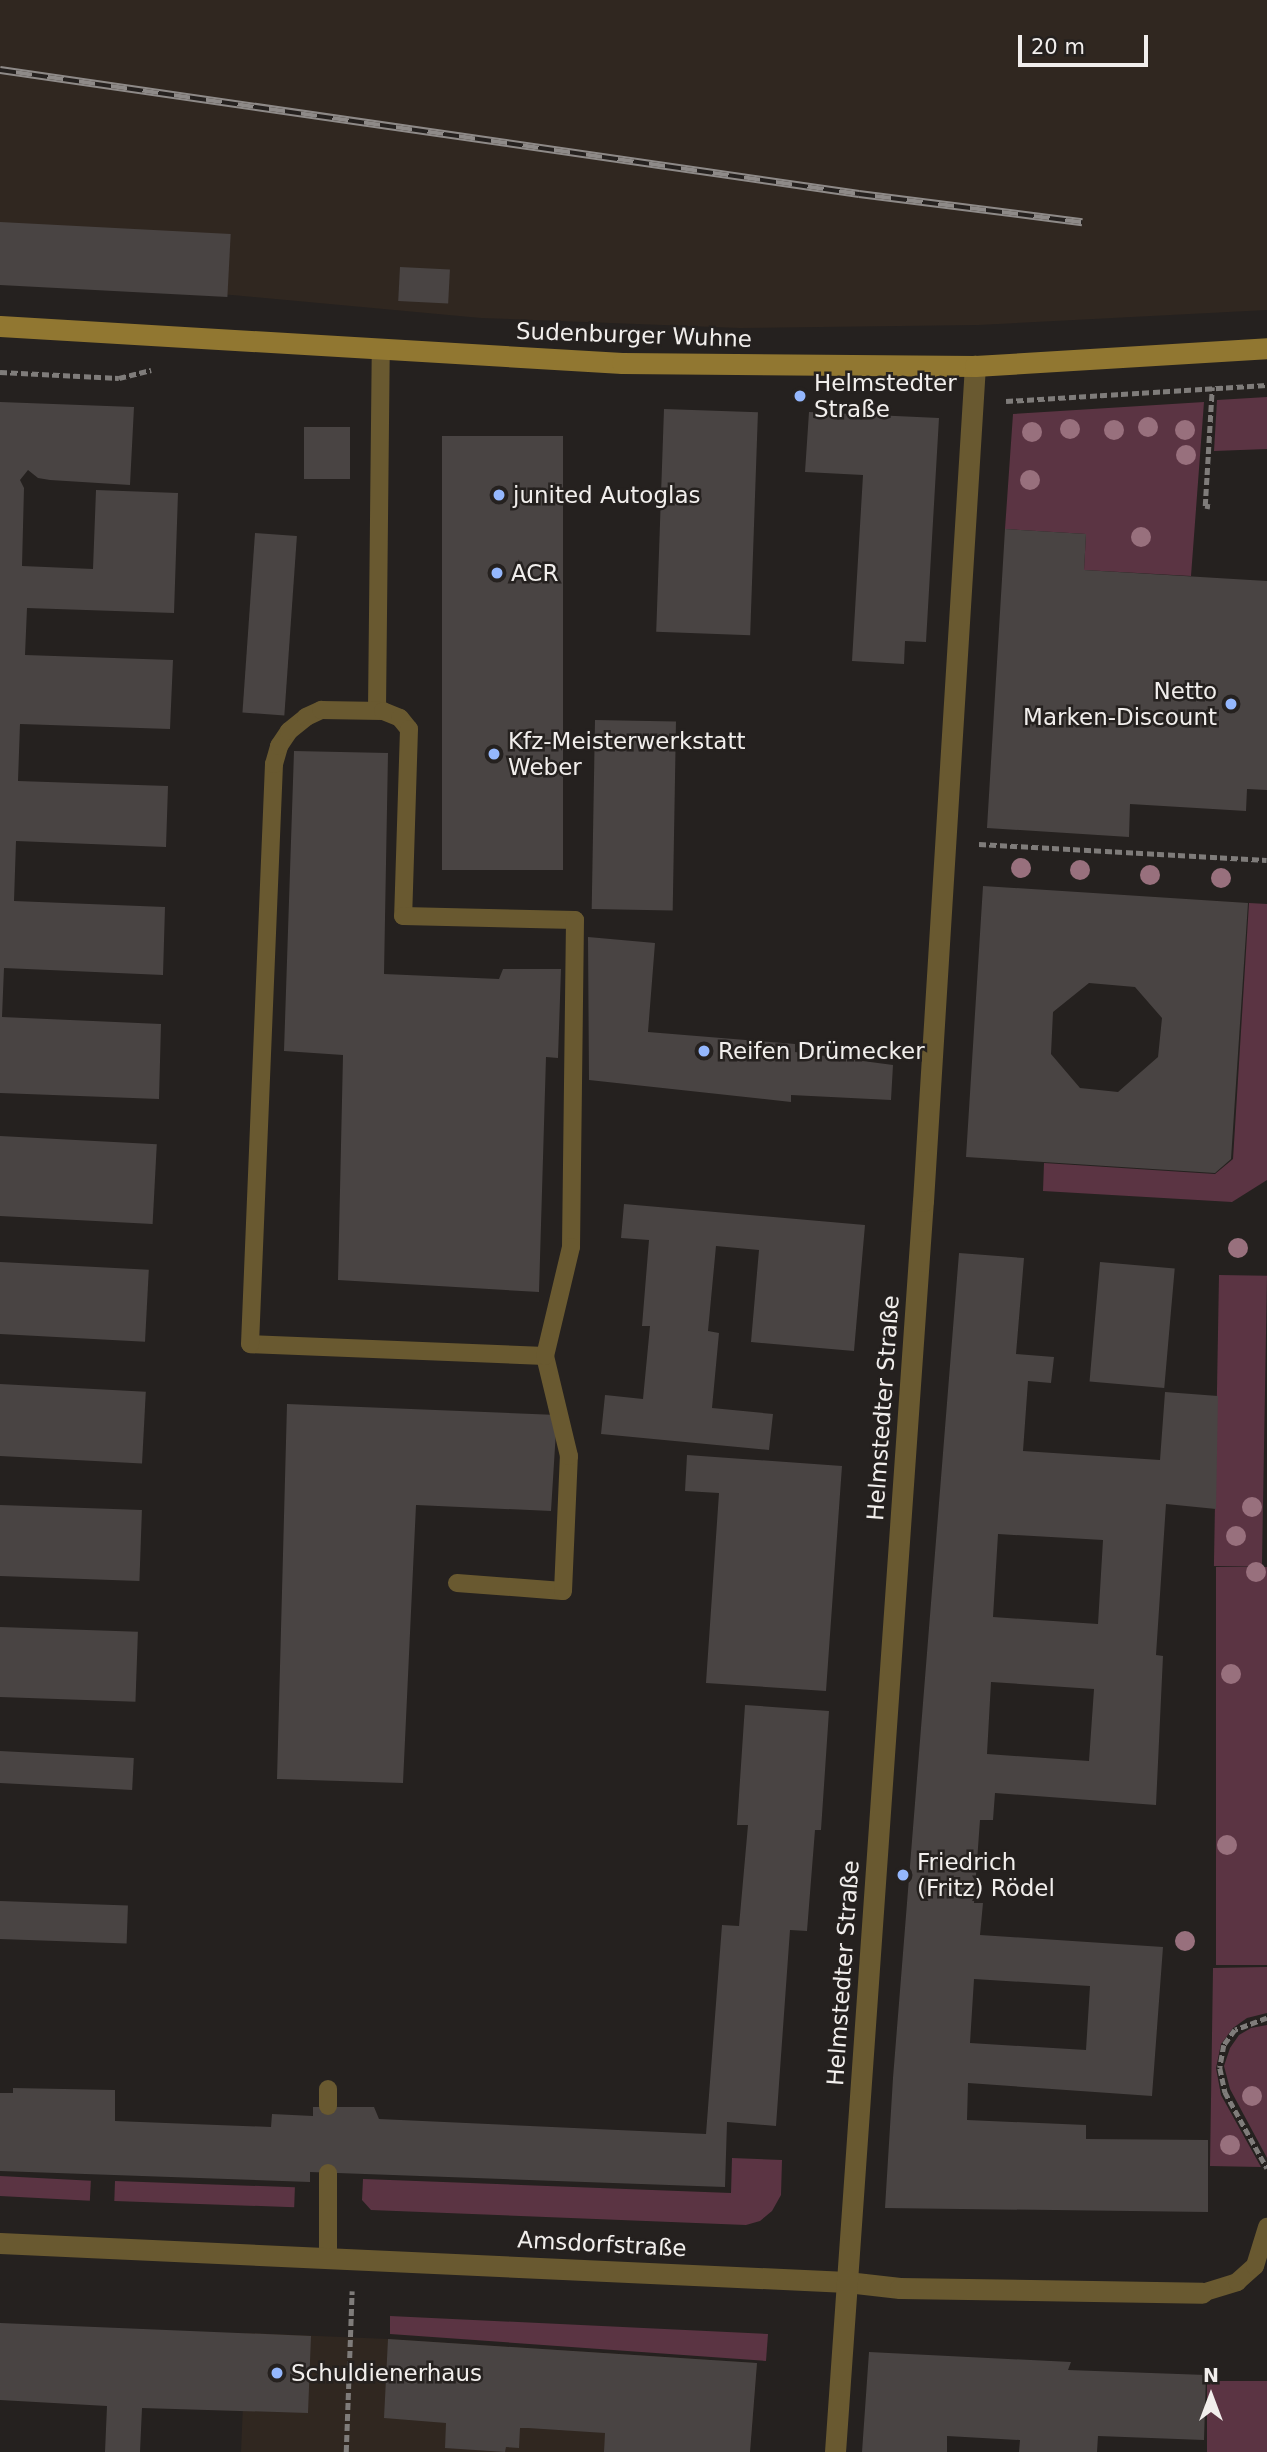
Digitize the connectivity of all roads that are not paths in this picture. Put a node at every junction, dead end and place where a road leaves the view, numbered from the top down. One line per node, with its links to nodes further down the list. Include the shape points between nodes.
1 (0, 326): 3 (main road, Sudenburger Wuhne)
2 (1267, 348): 4 (main road, Sudenburger Wuhne)
3 (380, 351): 4 (main road, Sudenburger Wuhne, via 622,363); 5 (lane)
4 (975, 366): 12 (street, Helmstedter Straße)
5 (377, 710): 6 (lane, via 400,718 410,734 403,916 575,920 571,1247); 6 (lane, via 313,713 289,731 275,755 250,1343)
6 (545, 1356): 7 (lane, via 569,1456 563,1591)
7 (457, 1583)
8 (328, 2173): 11 (lane)
9 (1267, 2227): 13 (lane, via 1255,2266 1237,2282)
10 (0, 2243): 11 (street, Amsdorfstraße)
11 (328, 2258): 12 (street, Amsdorfstraße)
12 (848, 2282): 13 (street, Amsdorfstraße, via 900,2288); 14 (street, Helmstedter Straße)
13 (1202, 2293)
14 (835, 2452)

